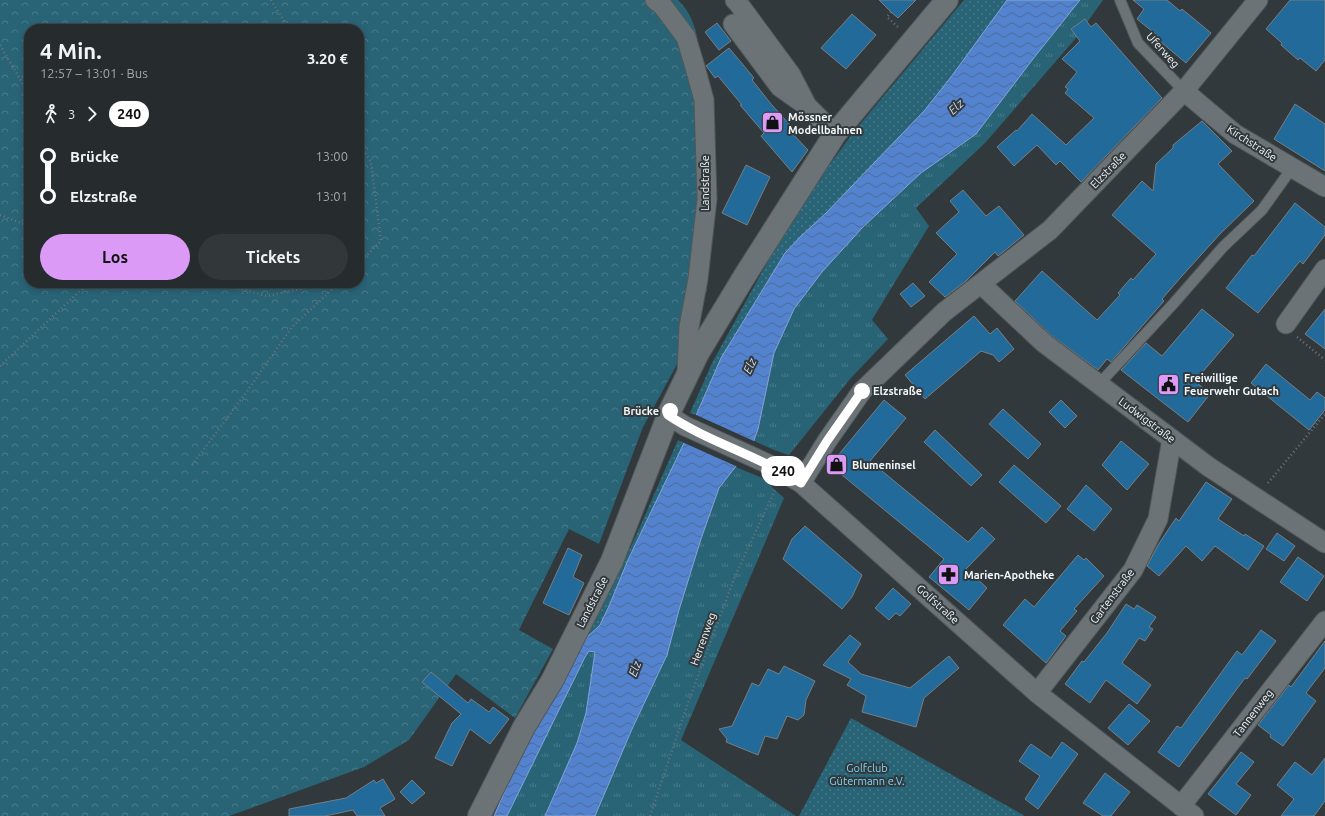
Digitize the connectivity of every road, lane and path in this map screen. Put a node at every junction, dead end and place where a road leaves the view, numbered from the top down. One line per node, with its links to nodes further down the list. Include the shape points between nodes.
1 (271, 0): 8 (path)
2 (655, 0): 31 (street, Landstraße, via 662,5 686,37 704,100 707,199 698,279 689,327)
3 (735, 0): 14 (street, via 791,75)
4 (947, 0): 15 (street, Landstraße)
5 (1120, 0): 13 (lane, Uferweg, via 1138,43)
6 (1258, 0): 13 (street, Elzstraße)
7 (891, 12): 10 (path, via 887,17)
8 (286, 24)
9 (733, 24): 14 (street, via 780,87)
10 (899, 27)
11 (0, 45): 12 (path)
12 (24, 86)
13 (1184, 91): 17 (street, Kirchstraße, via 1235,134); 23 (street, Elzstraße, via 1050,230)
14 (807, 106): 15 (street)
15 (835, 134): 31 (street, Landstraße, via 698,353)
16 (364, 150): 21 (path, via 371,162 381,241)
17 (1292, 168): 18 (street, Kirchstraße); 32 (lane, via 1262,210 1223,247)
18 (1325, 187)
19 (0, 215): 20 (path)
20 (24, 224)
21 (364, 258)
22 (1325, 269): 28 (street)
23 (981, 284): 32 (street, Ludwigstraße, via 1044,344); 38 (street, Elzstraße, via 944,312 862,391)
24 (83, 288): 30 (path)
25 (237, 288): 26 (path, via 267,296)
26 (305, 288)
27 (334, 288): 36 (path, via 292,327)
28 (1286, 324): 29 (path, via 1296,336)
29 (1325, 360)
30 (0, 366)
31 (686, 379): 34 (street, Landstraße)
32 (1099, 384): 35 (street, Ludwigstraße)
33 (1325, 414): 39 (path)
34 (676, 421): 37 (street, Golfstraße); 44 (street, Landstraße, via 612,561 552,681 524,727)
35 (1172, 439): 39 (street, Ludwigstraße); 42 (street, Gartenstraße, via 1158,519 1133,570)
36 (192, 465)
37 (776, 468): 38 (street, Golfstraße); 45 (path, Herrenweg, via 688,703)
38 (801, 483): 42 (street, Golfstraße)
39 (1256, 498): 40 (street, Ludwigstraße)
40 (1325, 543)
41 (1325, 621): 43 (street, Tannenweg)
42 (1037, 693): 43 (street, Golfstraße)
43 (1187, 811)
44 (479, 816)
45 (650, 816)

